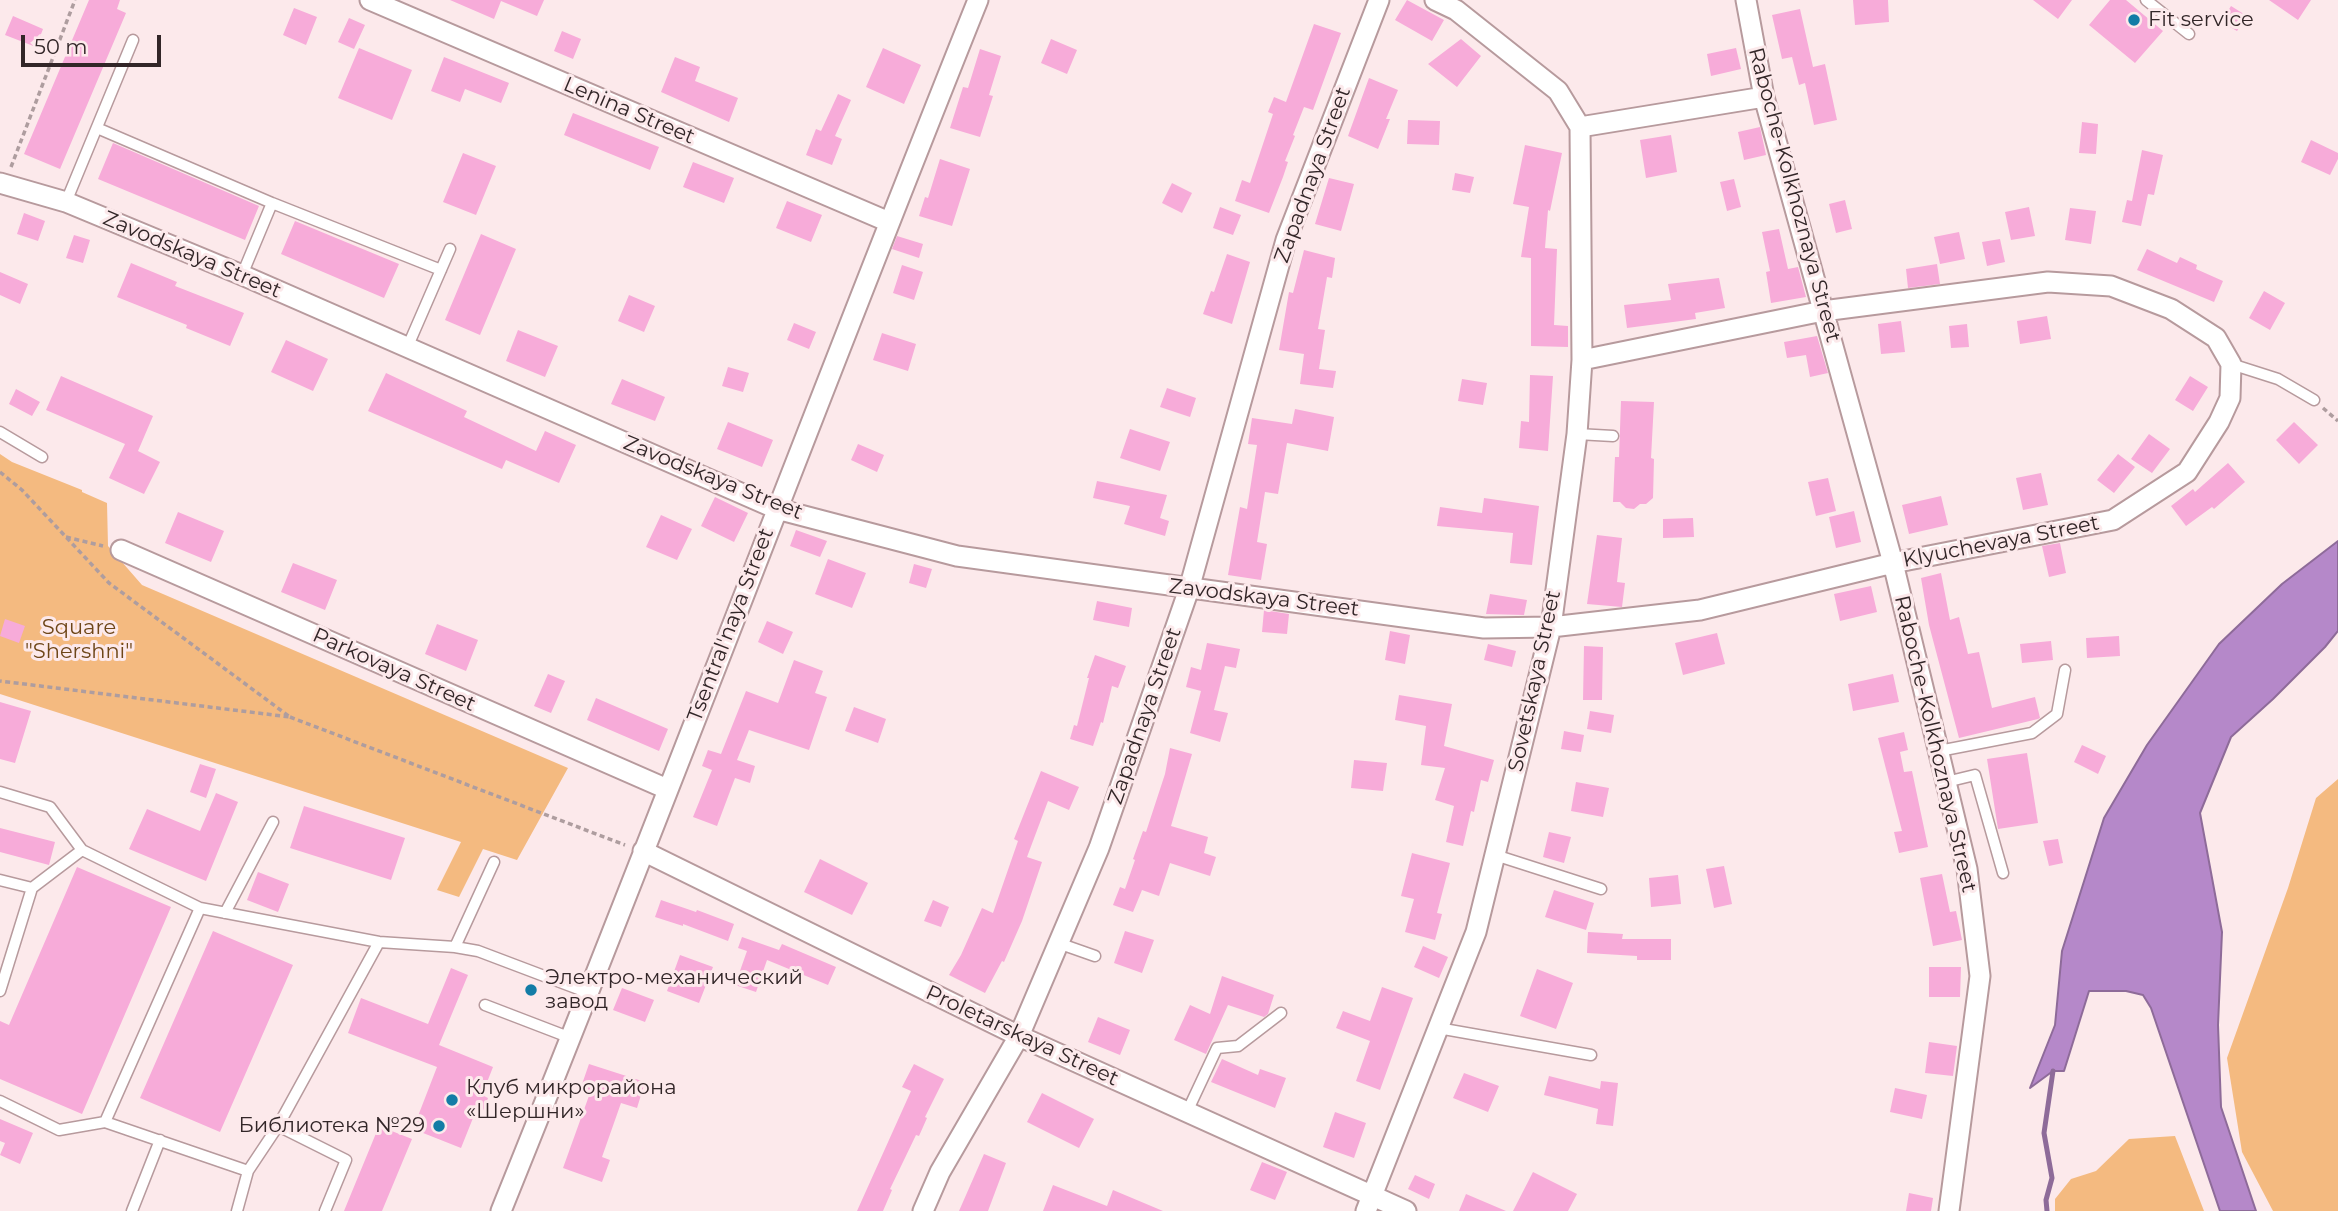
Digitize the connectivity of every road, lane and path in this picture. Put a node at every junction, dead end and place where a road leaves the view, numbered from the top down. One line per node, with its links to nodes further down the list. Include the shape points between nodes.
1 (75, 0): 13 (path)
2 (370, 0): 16 (street, Lenina Street)
3 (978, 0): 16 (street, Tsentral'naya Street)
4 (1379, 0): 34 (street, Zapadnaya Street, via 1286,240)
5 (1435, 0): 11 (street, via 1456,10 1558,91)
6 (1746, 0): 10 (street, Raboche-Kolkhoznaya Street)
7 (2146, 0): 8 (lane)
8 (2189, 34)
9 (133, 40): 12 (lane)
10 (1764, 97): 11 (street); 20 (street, Raboche-Kolkhoznaya Street)
11 (1580, 127): 22 (street, Sovetskaya Street)
12 (97, 128): 14 (lane); 15 (lane)
13 (1, 188): 14 (street, Zavodskaya Street)
14 (66, 202): 19 (street, Zavodskaya Street)
15 (272, 203): 18 (lane); 19 (lane)
16 (889, 222): 30 (street, Tsentral'naya Street)
17 (450, 249): 18 (lane)
18 (441, 270): 21 (lane)
19 (242, 275): 21 (street, Zavodskaya Street)
20 (1824, 312): 22 (street); 23 (street, via 2048,282 2111,286 2171,309 2216,338); 33 (street, Raboche-Kolkhoznaya Street)
21 (407, 348): 30 (street, Zavodskaya Street)
22 (1582, 360): 26 (street, Sovetskaya Street)
23 (2231, 364): 24 (lane, via 2278,379); 33 (street, Klyuchevaya Street, via 2230,398 2186,472 2113,520)
24 (2314, 400)
25 (0, 432): 28 (lane)
26 (1577, 434): 27 (lane); 35 (street, Sovetskaya Street)
27 (1613, 436)
28 (42, 457)
29 (0, 472): 31 (path)
30 (777, 509): 34 (street, Zavodskaya Street, via 957,556); 41 (street, Tsentral'naya Street)
31 (64, 536): 32 (path); 38 (path, via 109,583)
32 (121, 550): 41 (street, Parkovaya Street)
33 (1893, 563): 35 (street, Klyuchevaya Street, via 1700,610); 39 (street, Raboche-Kolkhoznaya Street)
34 (1189, 589): 35 (street, Zavodskaya Street, via 1484,628); 55 (street, Zapadnaya Street, via 1099,848)
35 (1551, 627): 46 (street, Sovetskaya Street)
36 (2065, 670): 39 (lane, via 2057,714 2032,733)
37 (0, 681): 38 (path)
38 (290, 717): 45 (path)
39 (1938, 751): 40 (street, Raboche-Kolkhoznaya Street)
40 (1946, 782): 48 (lane, via 1975,775); 79 (street, Raboche-Kolkhoznaya Street, via 1967,869 1980,976)
41 (667, 789): 45 (street, Tsentral'naya Street)
42 (0, 792): 44 (lane, via 50,807)
43 (273, 822): 53 (lane)
44 (82, 849): 50 (lane); 52 (lane)
45 (643, 851): 59 (street, Tsentral'naya Street); 63 (street, Proletarskaya Street)
46 (1495, 855): 51 (lane); 62 (street, Sovetskaya Street, via 1476,932)
47 (494, 862): 56 (lane)
48 (2003, 873)
49 (0, 880): 50 (lane)
50 (32, 888): 58 (lane)
51 (1601, 889)
52 (200, 908): 53 (lane); 68 (lane)
53 (225, 913): 54 (lane)
54 (379, 942): 56 (lane); 69 (lane)
55 (1058, 943): 57 (lane); 63 (street, Zapadnaya Street)
56 (455, 947): 59 (lane, via 478,951)
57 (1095, 956)
58 (0, 992)
59 (589, 992): 64 (street, Tsentral'naya Street)
60 (485, 1005): 64 (lane)
61 (1281, 1013): 67 (lane, via 1238,1046 1217,1048)
62 (1438, 1028): 65 (lane); 72 (street, Sovetskaya Street)
63 (1019, 1036): 67 (street, Proletarskaya Street); 77 (street, Zapadnaya Street, via 940,1172)
64 (571, 1038): 76 (street, Tsentral'naya Street)
65 (1591, 1055)
66 (0, 1101): 68 (lane, via 59,1130)
67 (1187, 1112): 72 (street, Proletarskaya Street)
68 (105, 1122): 70 (lane)
69 (278, 1126): 71 (lane); 75 (lane, via 346,1160)
70 (160, 1140): 71 (lane); 73 (lane)
71 (248, 1171): 74 (lane)
72 (1369, 1203): 78 (street, Proletarskaya Street)
73 (132, 1211)
74 (237, 1211)
75 (326, 1211)
76 (500, 1211)
77 (923, 1211)
78 (1406, 1211)
79 (1949, 1211)

